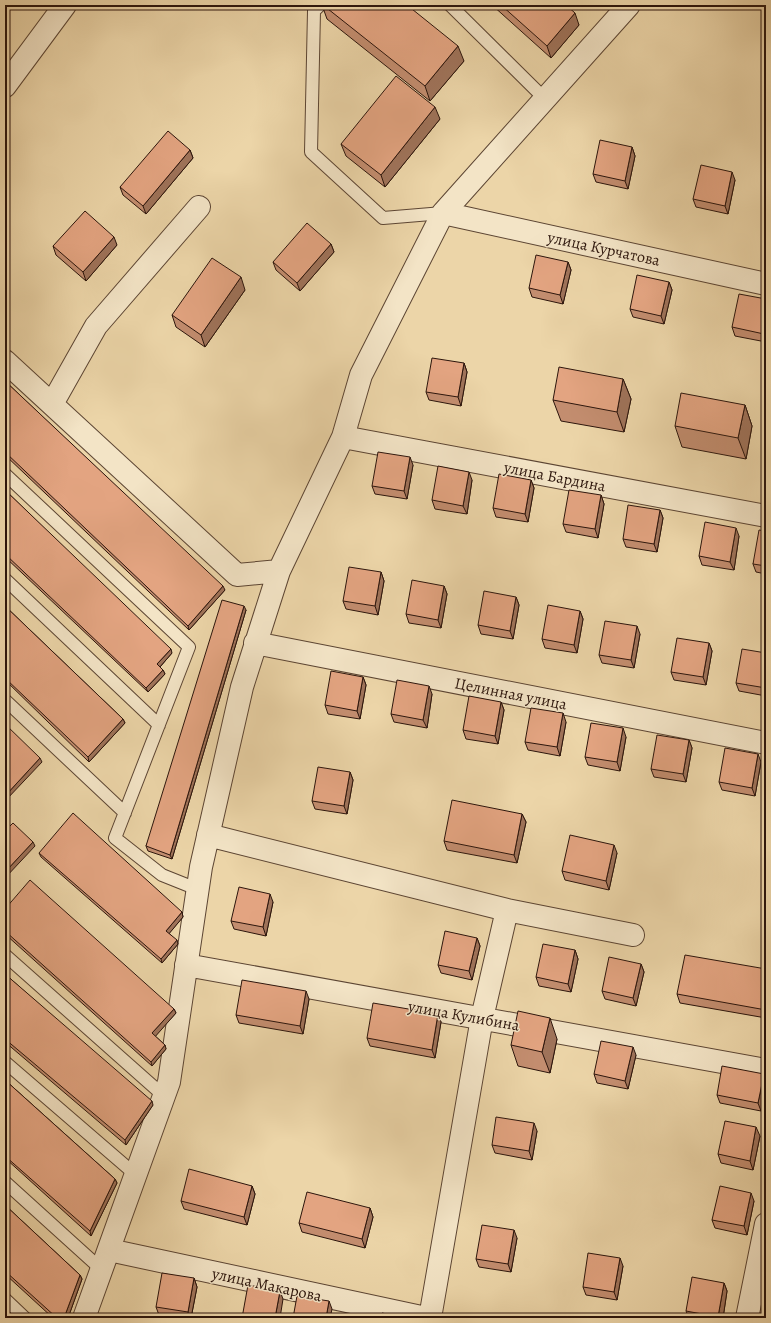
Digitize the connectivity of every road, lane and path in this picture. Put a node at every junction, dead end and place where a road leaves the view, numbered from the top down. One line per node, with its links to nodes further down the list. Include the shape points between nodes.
1 (65, 5): 5 (street)
2 (320, 5): 8 (lane, via 314,11 311,152 383,218)
3 (450, 5): 6 (lane)
4 (629, 5): 6 (street)
5 (5, 86)
6 (544, 99): 8 (street)
7 (199, 207): 11 (street, via 96,326)
8 (443, 213): 9 (street, улица Курчатова); 12 (street, via 361,375)
9 (766, 284)
10 (5, 361): 11 (street)
11 (52, 404): 15 (street, via 237,575)
12 (343, 437): 14 (street, улица Бардина); 15 (street)
13 (5, 474): 19 (lane, via 189,647)
14 (766, 516)
15 (279, 571): 17 (street)
16 (5, 579): 19 (lane)
17 (255, 643): 20 (street, Целинная улица); 22 (street, via 242,687)
18 (5, 700): 21 (lane)
19 (159, 725): 21 (lane)
20 (766, 743)
21 (125, 813): 23 (lane, via 115,838 162,875)
22 (208, 835): 23 (street); 24 (street)
23 (197, 889): 27 (street)
24 (507, 910): 25 (street); 28 (street)
25 (633, 935)
26 (5, 954): 31 (lane)
27 (186, 964): 28 (street, улица Кулибина); 31 (street, via 169,1082)
28 (482, 1018): 30 (street, улица Кулибина); 40 (street)
29 (5, 1062): 32 (lane)
30 (766, 1070)
31 (164, 1096): 32 (street)
32 (136, 1175): 35 (street)
33 (5, 1182): 35 (lane)
34 (766, 1224): 41 (street)
35 (105, 1259): 38 (street); 39 (street, улица Макарова)
36 (5, 1299): 37 (lane)
37 (25, 1318)
38 (84, 1318)
39 (426, 1318)
40 (430, 1318)
41 (747, 1318)

